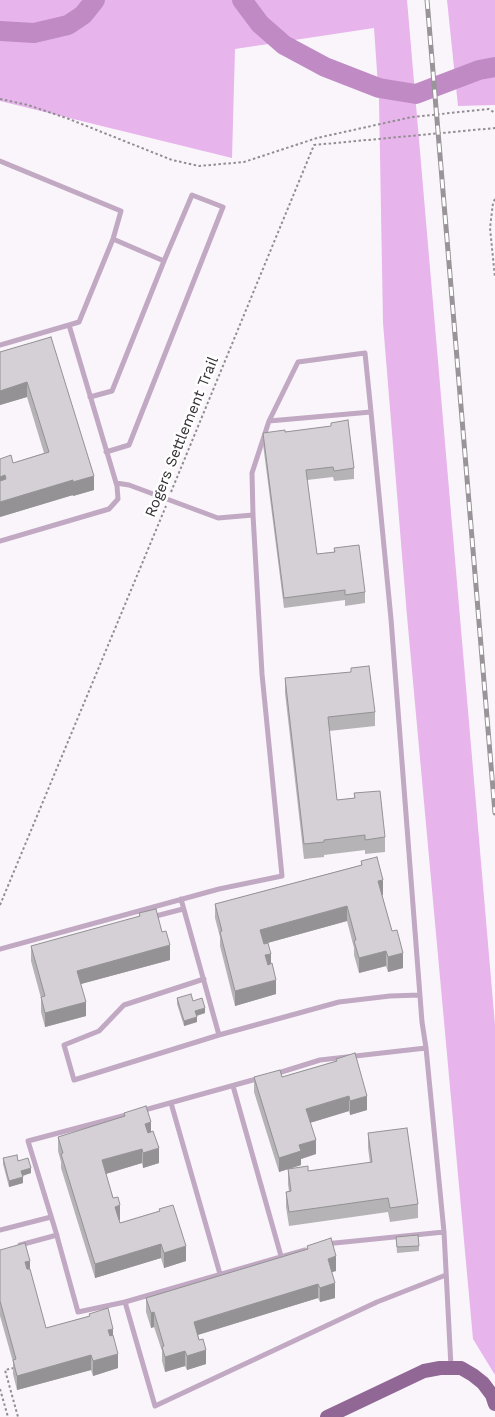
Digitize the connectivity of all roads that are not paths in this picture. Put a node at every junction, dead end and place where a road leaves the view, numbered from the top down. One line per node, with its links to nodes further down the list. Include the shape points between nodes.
1 (0, 161): 2 (lane, via 121,211)
2 (113, 240): 3 (lane); 4 (lane, via 79,322)
3 (164, 261): 6 (lane, via 112,390); 9 (lane, via 192,195 223,207 129,445)
4 (69, 325): 5 (lane); 6 (lane)
5 (0, 344)
6 (90, 397): 9 (lane)
7 (371, 412): 8 (lane); 8 (lane, via 364,353 298,362); 20 (lane, via 391,619)
8 (268, 421): 11 (lane, via 252,473)
9 (106, 452): 10 (lane)
10 (116, 483): 11 (lane, via 218,518); 12 (lane, via 118,499 109,509)
11 (253, 515): 13 (lane, via 262,674 282,876)
12 (0, 541)
13 (180, 899): 14 (lane); 15 (lane)
14 (183, 909): 17 (lane); 19 (lane)
15 (132, 913): 16 (lane); 18 (lane)
16 (141, 915)
17 (150, 917)
18 (0, 949)
19 (204, 979): 21 (lane); 21 (lane, via 124,1005 99,1032 64,1045 74,1080)
20 (420, 995): 21 (lane, via 339,1002); 22 (lane)
21 (219, 1035)
22 (426, 1048): 23 (lane, via 320,1060); 27 (lane)
23 (233, 1086): 24 (lane); 30 (lane)
24 (171, 1103): 25 (lane, via 28,1141); 31 (lane)
25 (52, 1217): 26 (lane); 28 (lane)
26 (0, 1230)
27 (444, 1232): 30 (lane, via 333,1242); 32 (lane)
28 (57, 1235): 29 (lane); 33 (lane, via 78,1312)
29 (14, 1247)
30 (281, 1256): 31 (lane)
31 (220, 1274): 33 (lane)
32 (446, 1275): 33 (lane, via 377,1302 156,1406); 34 (lane)
33 (125, 1302)
34 (451, 1367): 35 (main road, via 461,1368 483,1383); 36 (main road, via 424,1371)
35 (495, 1404)
36 (327, 1417)

